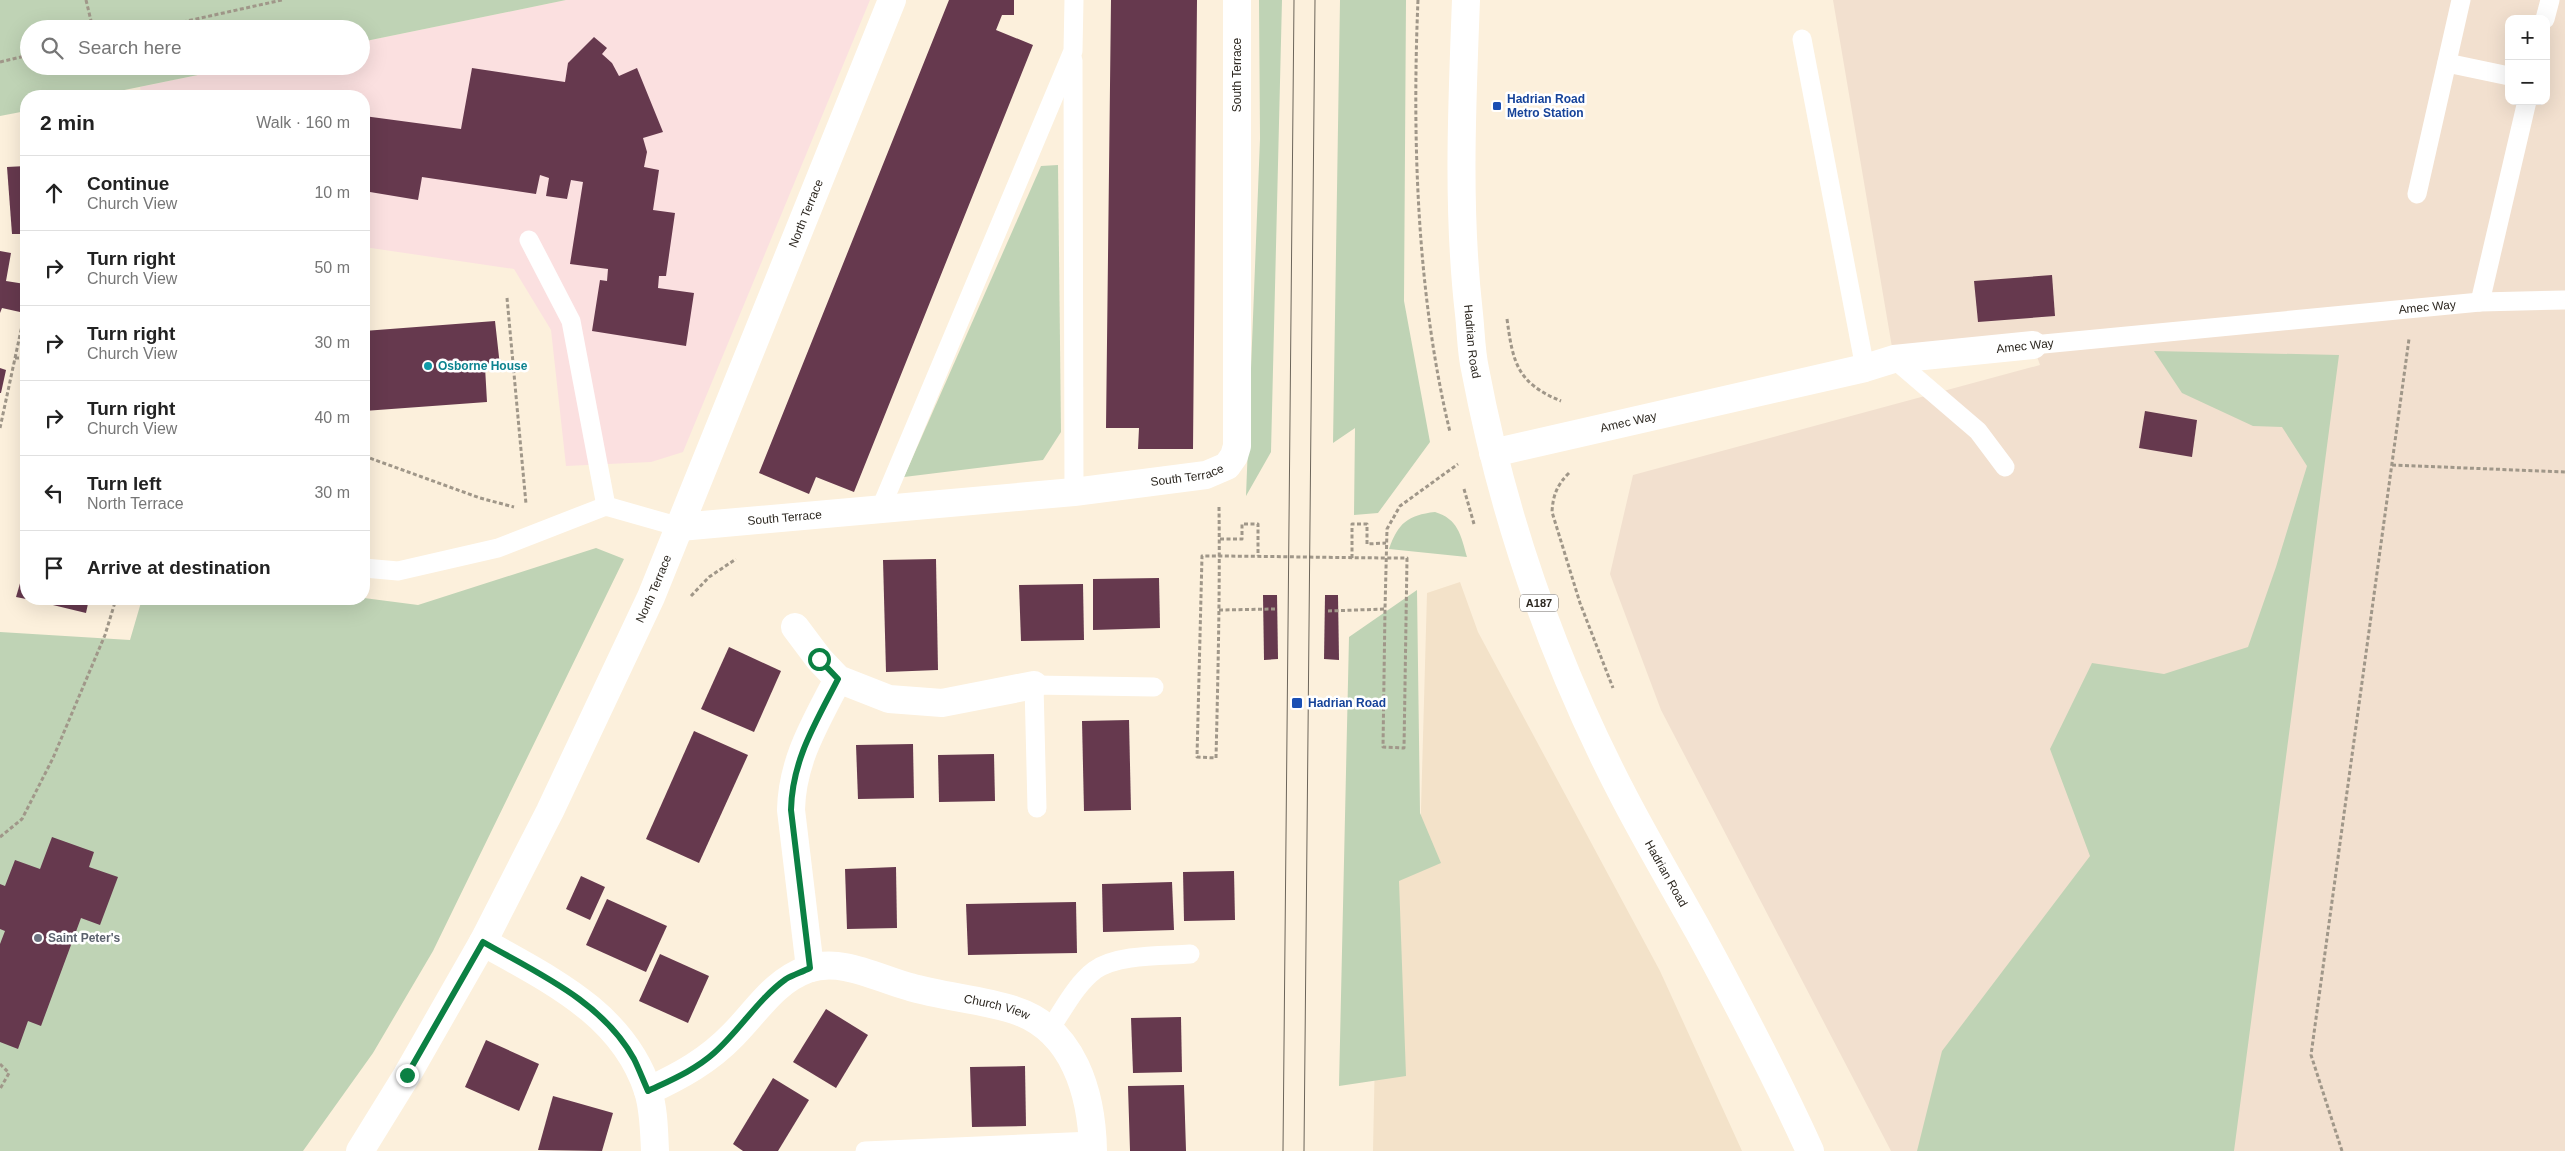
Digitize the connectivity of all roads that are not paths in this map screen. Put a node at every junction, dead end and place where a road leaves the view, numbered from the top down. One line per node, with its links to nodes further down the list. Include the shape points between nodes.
1 (892, 0): 25 (street, North Terrace)
2 (1074, 0): 9 (lane)
3 (1237, 0): 22 (street, South Terrace, via 1237,446 1234,456 1228,466 1206,475)
4 (1466, 0): 20 (street, Hadrian Road / A187, via 1460,163 1465,278 1474,366)
5 (2460, 0): 10 (lane)
6 (2550, 0): 7 (lane)
7 (2546, 15)
8 (1802, 39): 19 (lane)
9 (1073, 51): 22 (lane); 24 (lane)
10 (2447, 63): 11 (lane); 13 (lane)
11 (2505, 75)
12 (2525, 105): 16 (lane)
13 (2417, 194)
14 (529, 240): 23 (lane, via 571,321)
15 (2563, 296): 16 (lane, Amec Way)
16 (2480, 302): 17 (lane, Amec Way)
17 (2033, 345): 18 (street, Amec Way)
18 (1894, 359): 19 (street, Amec Way); 21 (lane, via 1978,431)
19 (1865, 368): 20 (street, Amec Way)
20 (1494, 453): 41 (street, Hadrian Road / A187, via 1544,617 1585,716 1624,797 1757,1040)
21 (2005, 467)
22 (1074, 492): 24 (street, South Terrace)
23 (606, 506): 25 (lane); 26 (lane, via 498,548 398,571)
24 (880, 510): 25 (street, South Terrace)
25 (680, 527): 32 (street, North Terrace, via 651,597 550,811)
26 (370, 569)
27 (794, 627): 28 (street)
28 (838, 679): 29 (street, via 889,699 914,703 942,703); 34 (street, via 802,749 791,788)
29 (1034, 685): 30 (lane); 31 (lane)
30 (1154, 687)
31 (1037, 808)
32 (483, 942): 36 (street, via 569,992 597,1013 618,1035 634,1059); 38 (street, North Terrace)
33 (1190, 954): 35 (lane, via 1115,960 1095,970)
34 (810, 968): 35 (street, Church View, via 830,965 855,969 943,996 1016,1011); 36 (street, Church View, via 787,978 768,994 712,1054 689,1071)
35 (1050, 1029): 37 (street, Church View, via 1072,1058 1082,1078 1090,1108)
36 (648, 1091): 39 (street)
37 (1093, 1146): 40 (lane)
38 (360, 1151)
39 (655, 1151)
40 (864, 1151)
41 (1810, 1151)

